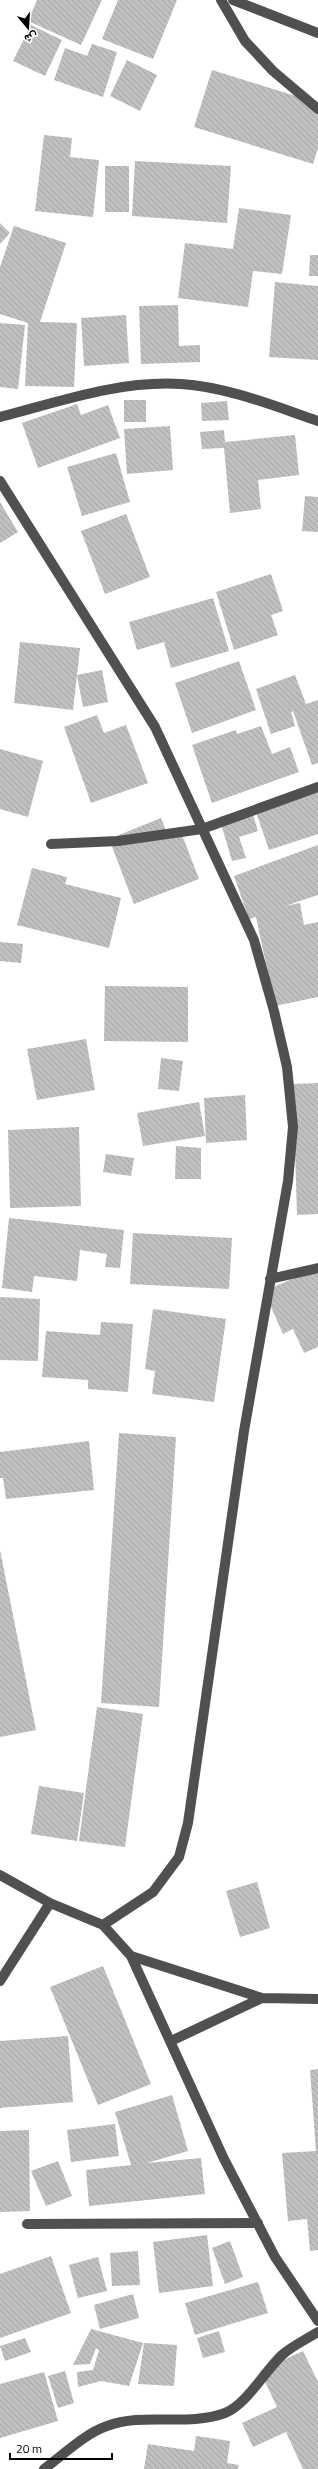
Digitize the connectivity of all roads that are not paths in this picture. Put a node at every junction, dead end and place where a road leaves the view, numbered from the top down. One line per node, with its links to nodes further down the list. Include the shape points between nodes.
1 (221, 0): 4 (street, via 245,42 273,71)
2 (233, 0): 3 (street)
3 (318, 33)
4 (318, 109)
5 (0, 417): 6 (street, via 99,391 181,384 228,391)
6 (318, 421)
7 (1, 484): 9 (street, via 155,727)
8 (318, 787): 9 (street)
9 (202, 829): 10 (street, via 118,841); 12 (street, via 254,940 287,1067 293,1127 288,1181)
10 (51, 844)
11 (318, 1268): 12 (street)
12 (270, 1279): 15 (street, via 244,1431 188,1823 179,1857 153,1892)
13 (0, 1875): 14 (street)
14 (50, 1903): 15 (street); 17 (street)
15 (103, 1925): 16 (street)
16 (132, 1956): 18 (street); 20 (street)
17 (0, 1981)
18 (262, 1998): 19 (street); 20 (street)
19 (318, 1999)
20 (171, 2041): 21 (street, via 224,2158)
21 (258, 2223): 22 (street); 23 (street, via 275,2257)
22 (27, 2224)
23 (318, 2321)
24 (318, 2332): 25 (street, via 283,2355 242,2400 226,2413 202,2418 134,2421 107,2426 85,2438)
25 (44, 2469)

